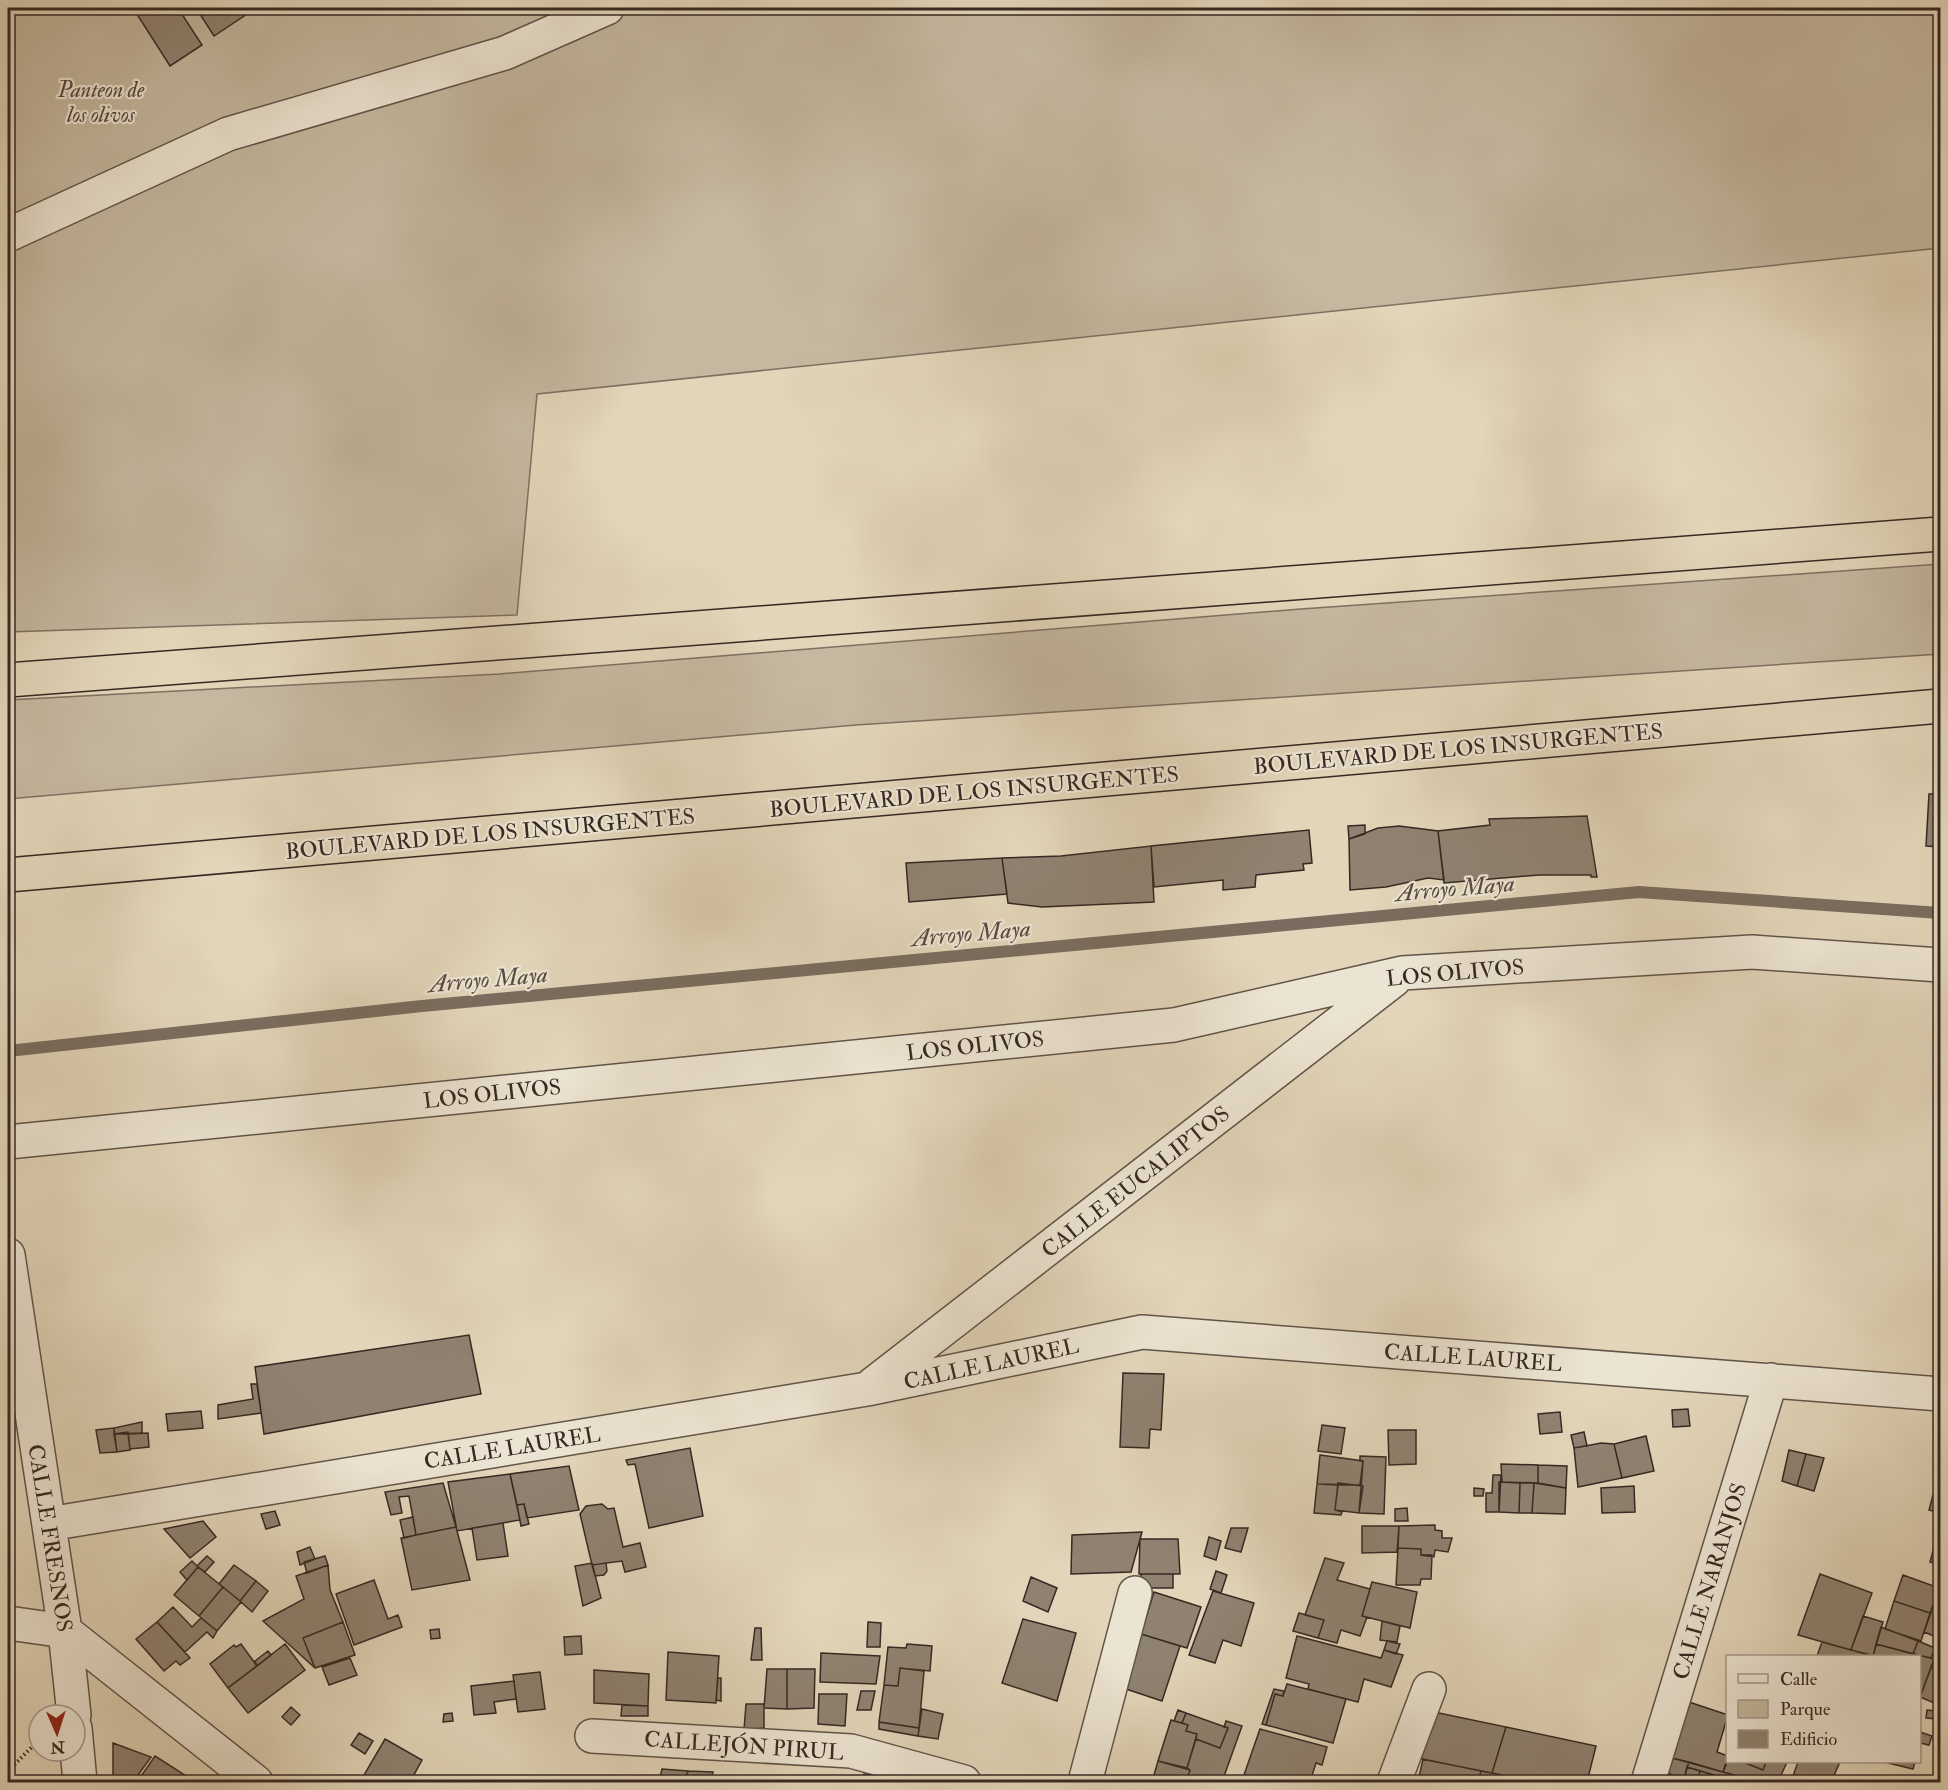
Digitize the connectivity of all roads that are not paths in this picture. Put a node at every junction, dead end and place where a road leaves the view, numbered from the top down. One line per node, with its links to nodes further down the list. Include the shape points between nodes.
1 (607, 8): 2 (street, via 505,53 228,134)
2 (8, 235)
3 (1941, 534): 4 (highway)
4 (8, 680)
5 (1941, 706): 6 (highway, BOULEVARD DE LOS INSURGENTES)
6 (8, 875)
7 (1941, 965): 8 (street, LOS OLIVOS, via 1752,952)
8 (1402, 973): 9 (street, LOS OLIVOS, via 1174,1025); 12 (street, CALLE EUCALIPTOS)
9 (8, 1142)
10 (8, 1255): 14 (street, CALLE FRESNOS)
11 (1771, 1380): 12 (street, CALLE LAUREL, via 1142,1332); 13 (street, CALLE LAUREL); 27 (street, CALLE NARANJOS)
12 (867, 1389): 14 (street, CALLE LAUREL)
13 (1941, 1394)
14 (49, 1524): 17 (street, CALLE FRESNOS)
15 (1136, 1593): 25 (street)
16 (8, 1623): 17 (street)
17 (65, 1631): 19 (street, CALLE FRESNOS); 23 (street)
18 (1429, 1689): 26 (street)
19 (73, 1703)
20 (592, 1736): 24 (street, CALLEJÓN PIRUL, via 851,1751)
21 (79, 1763): 22 (street)
22 (81, 1782)
23 (256, 1782)
24 (964, 1782)
25 (1085, 1782)
26 (1395, 1782)
27 (1648, 1782)

